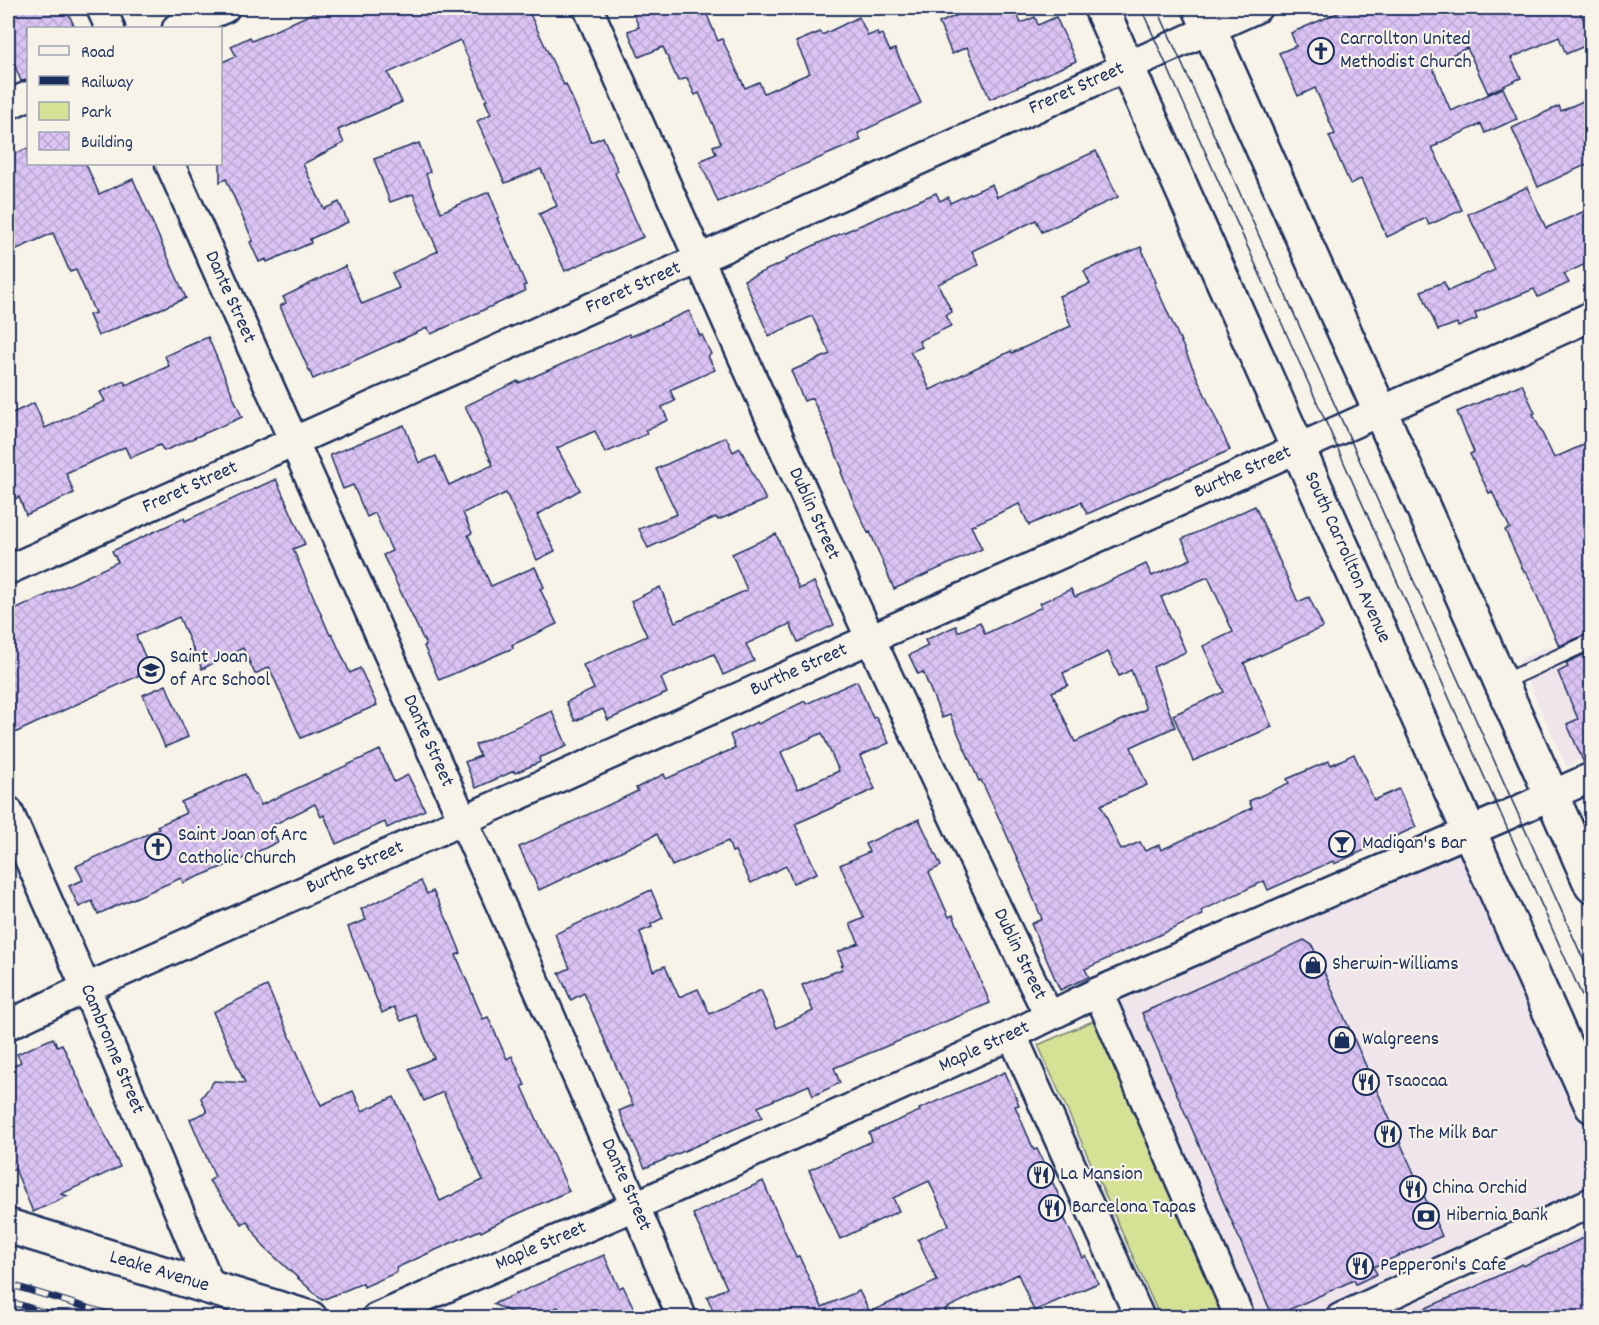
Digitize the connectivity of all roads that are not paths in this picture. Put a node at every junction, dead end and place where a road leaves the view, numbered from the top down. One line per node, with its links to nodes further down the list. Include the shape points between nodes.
1 (100, 8): 7 (street)
2 (225, 8): 8 (street)
3 (588, 8): 13 (street, Dublin Street)
4 (1101, 8): 9 (main road, South Carrollton Avenue)
5 (1257, 8): 6 (street, Freret Street)
6 (1205, 18): 9 (street, Freret Street); 15 (main road)
7 (110, 27)
8 (179, 27)
9 (1127, 66): 13 (street, Freret Street); 17 (main road, South Carrollton Avenue)
10 (27, 96): 11 (street)
11 (8, 105)
12 (170, 165): 16 (street, Dante Street)
13 (699, 258): 16 (street, Freret Street); 19 (street, Dublin Street)
14 (1592, 316): 15 (street, Burthe Street)
15 (1380, 411): 17 (street, Burthe Street); 21 (main road)
16 (293, 441): 18 (street, Freret Street); 25 (street, Dante Street)
17 (1298, 448): 19 (street, Burthe Street); 26 (main road, South Carrollton Avenue)
18 (8, 570)
19 (870, 639): 25 (street, Burthe Street); 31 (street, Dublin Street)
20 (1592, 641): 21 (lane)
21 (1501, 683): 23 (main road)
22 (1592, 777): 23 (street, Maple Street)
23 (1551, 795): 26 (street, Maple Street); 27 (main road)
24 (8, 814): 28 (street, Cambronne Street)
25 (462, 820): 28 (street, Burthe Street); 34 (street, Dante Street)
26 (1469, 832): 29 (street, Maple Street); 32 (main road, South Carrollton Avenue)
27 (1592, 886)
28 (86, 988): 30 (street, Burthe Street); 36 (street, Cambronne Street)
29 (1098, 992): 31 (street, Maple Street); 41 (street)
30 (8, 1024)
31 (1032, 1024): 34 (street, Maple Street); 40 (street, Dublin Street)
32 (1592, 1106)
33 (1592, 1202): 42 (street)
34 (635, 1206): 38 (street, Maple Street); 39 (street, Dante Street)
35 (8, 1226): 36 (main road, Leake Avenue)
36 (211, 1288): 37 (main road, Leake Avenue)
37 (310, 1317)
38 (376, 1317)
39 (682, 1317)
40 (1140, 1317)
41 (1240, 1317)
42 (1340, 1317)

